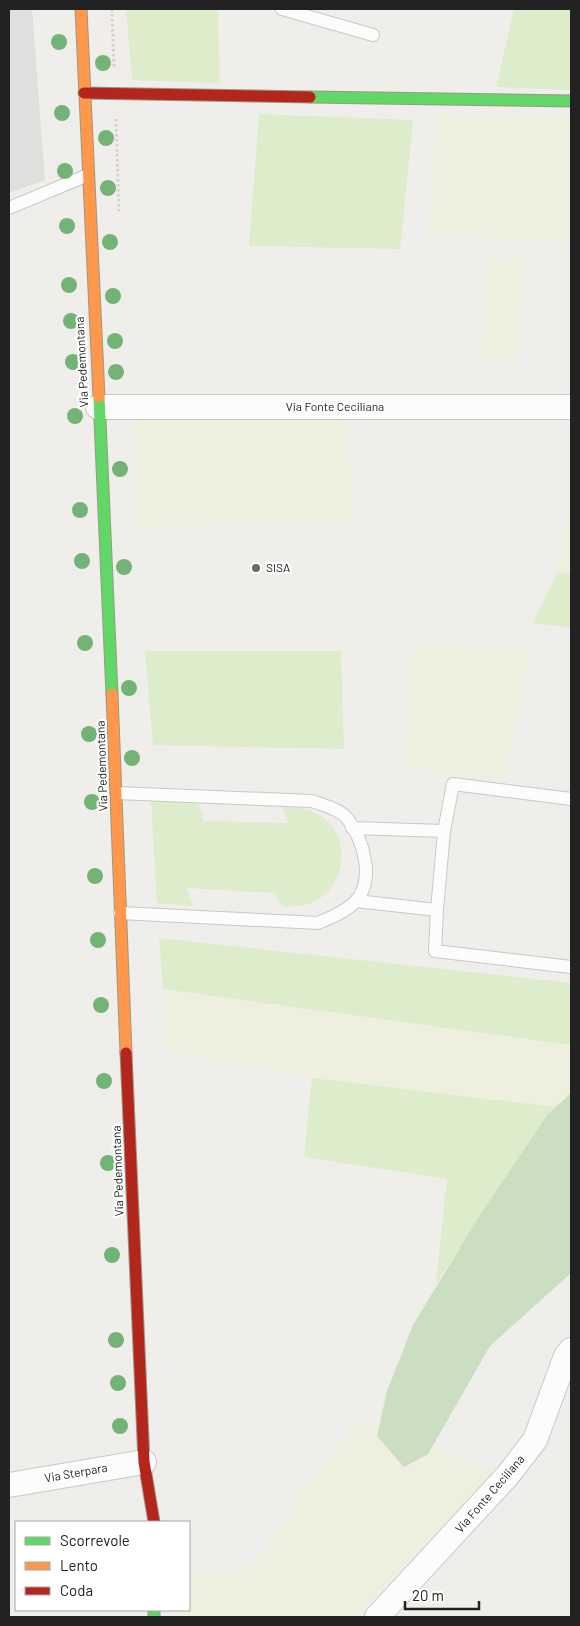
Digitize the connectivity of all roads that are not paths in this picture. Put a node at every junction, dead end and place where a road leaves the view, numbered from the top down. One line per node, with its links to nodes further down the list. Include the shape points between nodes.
1 (81, 9): 4 (street, Via Pedemontana)
2 (282, 9): 3 (lane)
3 (373, 35)
4 (84, 93): 5 (street); 6 (street, Via Pedemontana)
5 (571, 100)
6 (88, 175): 7 (lane); 8 (street, Via Pedemontana)
7 (9, 208)
8 (98, 407): 9 (street, Via Fonte Ceciliana); 10 (street, Via Pedemontana)
9 (571, 407)
10 (117, 793): 12 (lane, via 312,801 346,817); 16 (street, Via Pedemontana)
11 (571, 799): 13 (lane, via 453,784)
12 (352, 828): 13 (lane); 14 (lane, via 366,860 364,882)
13 (444, 831): 15 (lane)
14 (356, 901): 15 (lane); 16 (lane, via 318,923)
15 (437, 910): 17 (lane, via 435,951)
16 (120, 912): 19 (street, Via Pedemontana)
17 (571, 967)
18 (571, 1350): 22 (street, Via Fonte Ceciliana, via 535,1440 508,1475)
19 (144, 1462): 20 (street, Via Sterpara); 21 (street, Via Pedemontana)
20 (9, 1485)
21 (154, 1521)
22 (377, 1617)

